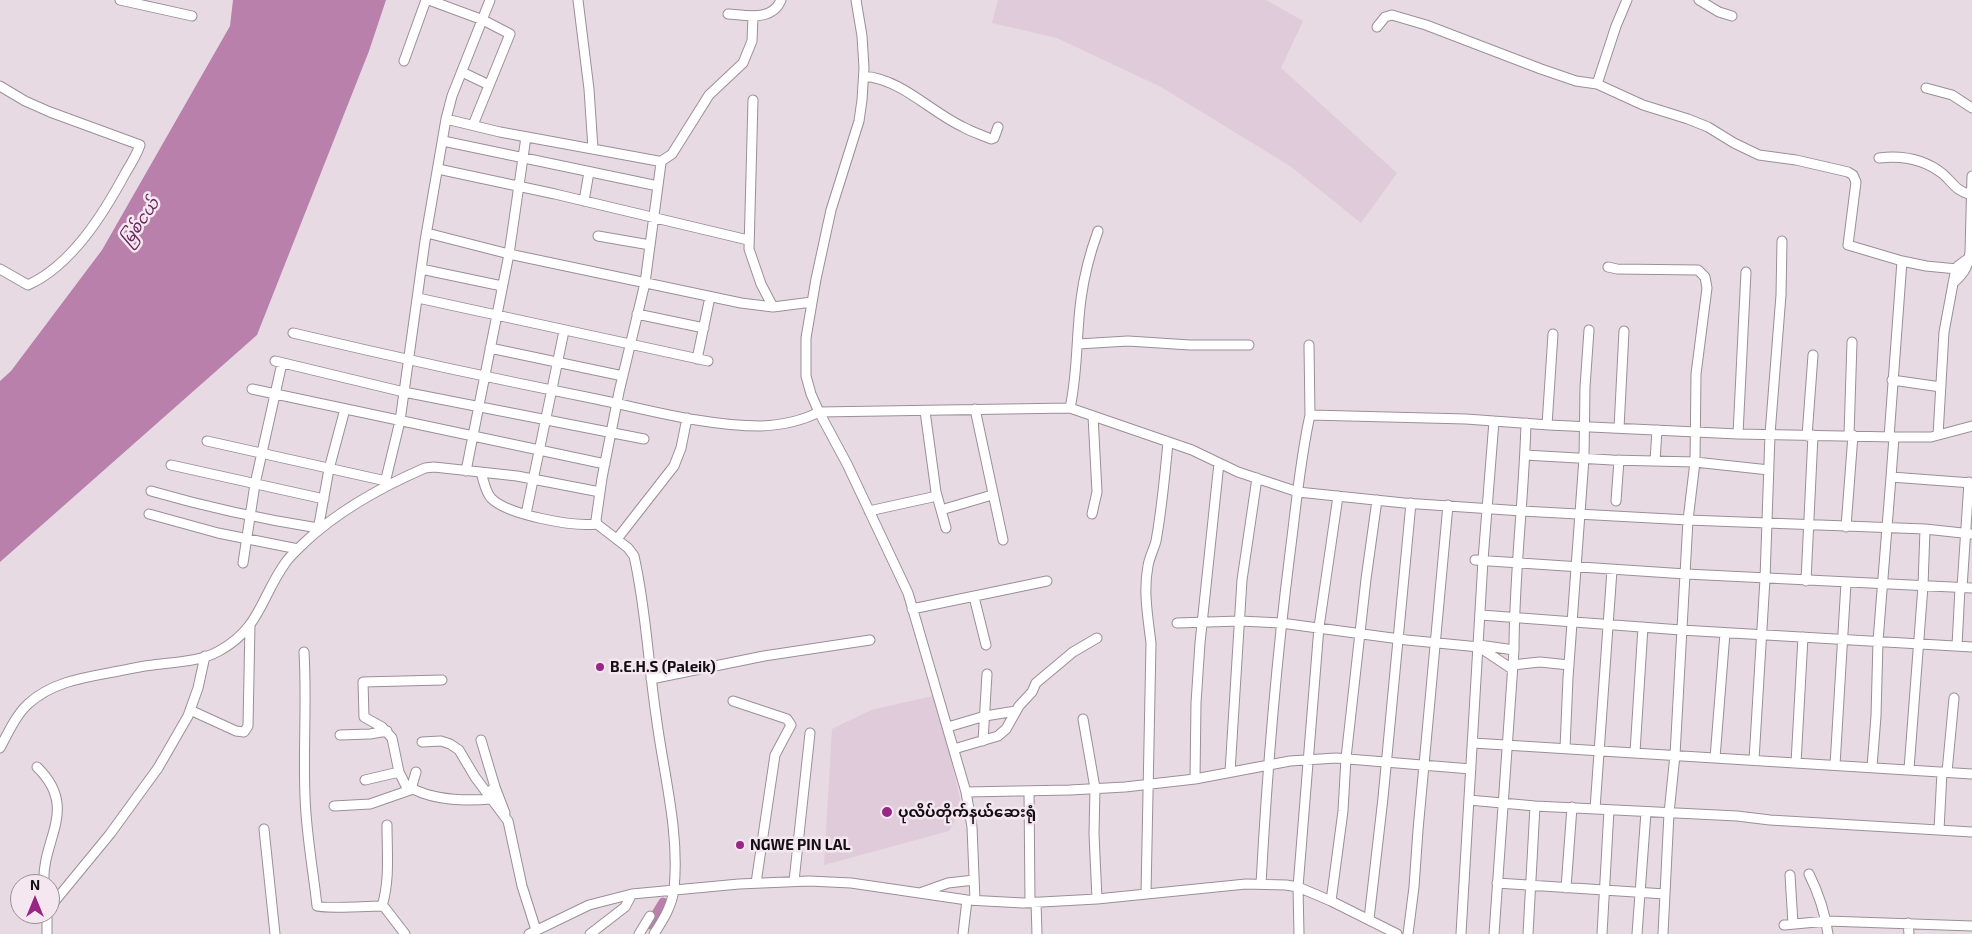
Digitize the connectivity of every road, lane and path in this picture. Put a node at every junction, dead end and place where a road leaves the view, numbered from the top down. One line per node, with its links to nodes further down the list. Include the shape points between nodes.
1 (120, 0): 12 (street)
2 (428, 0): 10 (street); 17 (street)
3 (458, 0): 10 (street)
4 (490, 0): 15 (street)
5 (578, 0): 31 (street)
6 (781, 0): 13 (street, via 764,16)
7 (856, 0): 19 (street, via 861,23)
8 (1628, 0): 20 (street, via 1616,26)
9 (1699, 0): 14 (street)
10 (454, 9): 15 (street)
11 (728, 14): 13 (street)
12 (192, 16)
13 (754, 16): 34 (street, via 752,41 743,63 710,95 672,154)
14 (1732, 16)
15 (483, 20): 18 (street); 21 (street, via 510,34)
16 (1378, 27): 20 (street, via 1385,17 1392,15 1576,81)
17 (404, 61)
18 (462, 72): 21 (street); 26 (street)
19 (864, 76): 28 (street, via 878,77 899,87 962,127 991,139); 62 (street, via 859,121 831,210)
20 (1598, 84): 51 (street, via 1642,106 1708,127 1759,155 1820,165 1853,175 1856,182 1848,246)
21 (489, 85): 27 (street)
22 (0, 86): 53 (street, via 50,112 140,145 108,202 60,264 26,285)
23 (1926, 88): 25 (street, via 1952,95)
24 (753, 100): 46 (street)
25 (1972, 108)
26 (446, 118): 27 (street); 30 (street)
27 (473, 125): 29 (street)
28 (998, 126)
29 (526, 137): 31 (street); 32 (street)
30 (443, 140): 32 (street); 35 (street)
31 (593, 149): 34 (street)
32 (524, 158): 36 (street); 39 (street)
33 (1880, 158): 40 (street, via 1918,160 1937,170 1957,190)
34 (660, 162): 38 (street)
35 (438, 169): 39 (street); 44 (street)
36 (590, 172): 38 (street); 41 (street)
37 (1972, 176): 40 (street)
38 (658, 186): 42 (street)
39 (520, 187): 41 (street); 49 (street)
40 (1971, 198): 50 (street)
41 (584, 201): 42 (street)
42 (654, 217): 46 (street); 48 (street)
43 (1098, 231): 73 (street, via 1080,299)
44 (427, 233): 49 (street); 54 (street)
45 (598, 236): 48 (street)
46 (748, 240): 63 (street, via 760,284)
47 (1782, 241): 113 (street)
48 (650, 245): 57 (street)
49 (509, 254): 57 (street); 59 (street)
50 (1969, 258): 55 (street); 58 (street, via 1962,274)
51 (1902, 261): 55 (street); 85 (street)
52 (1608, 267): 110 (street, via 1688,268 1705,276 1707,288 1696,374)
53 (0, 269)
54 (422, 269): 59 (street); 61 (street)
55 (1957, 269): 58 (street)
56 (1746, 272): 112 (street)
57 (645, 283): 60 (street); 64 (street)
58 (1953, 283): 86 (street, via 1944,332)
59 (502, 286): 65 (street)
60 (710, 297): 63 (street); 66 (street)
61 (418, 298): 65 (street); 80 (street)
62 (812, 302): 63 (street); 97 (street, via 804,359 810,394)
63 (773, 308)
64 (637, 314): 66 (street); 74 (street)
65 (496, 316): 68 (street); 77 (street)
66 (704, 328): 79 (street)
67 (1589, 330): 107 (street)
68 (564, 331): 74 (street); 81 (street)
69 (1624, 331): 108 (street)
70 (293, 334): 80 (street)
71 (1553, 334): 105 (street)
72 (1852, 342): 115 (street)
73 (1078, 344): 75 (street, via 1128,341); 93 (street)
74 (630, 345): 79 (street); 84 (street)
75 (1249, 345)
76 (1309, 345): 98 (street)
77 (490, 348): 81 (street); 83 (street)
78 (1813, 355): 114 (street)
79 (698, 359): 82 (street)
80 (409, 360): 83 (street); 89 (street)
81 (558, 361): 84 (street); 88 (street)
82 (708, 361)
83 (484, 376): 88 (street); 92 (street)
84 (623, 376): 91 (street)
85 (1892, 380): 86 (street); 118 (street)
86 (1941, 387): 116 (street)
87 (252, 389): 90 (street)
88 (551, 391): 91 (street); 102 (street)
89 (404, 392): 90 (street, via 279,362); 92 (street); 101 (street)
90 (275, 394): 94 (street); 123 (street)
91 (617, 404): 100 (street); 111 (street)
92 (478, 408): 102 (street); 117 (street)
93 (1070, 408): 95 (street); 99 (street)
94 (345, 409): 101 (street); 132 (street)
95 (974, 410): 96 (street); 145 (street)
96 (925, 411): 97 (street); 146 (street)
97 (819, 412): 100 (street, via 804,420 772,425); 156 (street)
98 (1310, 415): 103 (street); 144 (street)
99 (1093, 416): 121 (street); 159 (street, via 1096,492)
100 (687, 418): 173 (street, via 674,466)
101 (400, 420): 117 (street); 141 (street)
102 (546, 421): 111 (street); 122 (street)
103 (1494, 421): 104 (street); 153 (street)
104 (1526, 423): 105 (street); 124 (street)
105 (1547, 425): 107 (street)
106 (1972, 426): 116 (street)
107 (1584, 427): 108 (street); 125 (street)
108 (1619, 428): 109 (street)
109 (1656, 430): 110 (street); 127 (street)
110 (1695, 431): 112 (street); 128 (street)
111 (611, 434): 119 (street); 130 (street)
112 (1738, 434): 113 (street)
113 (1770, 434): 114 (street); 133 (street)
114 (1810, 435): 115 (street); 165 (street)
115 (1851, 435): 118 (street); 166 (street)
116 (1938, 435): 118 (street)
117 (472, 437): 122 (street); 134 (street)
118 (1891, 437): 136 (street)
119 (644, 439)
120 (207, 441): 123 (street)
121 (1168, 442): 129 (street); 268 (street, via 1156,540 1147,571 1151,642)
122 (539, 451): 130 (street); 138 (street)
123 (262, 453): 132 (street); 140 (street)
124 (1525, 455): 125 (street); 155 (street)
125 (1584, 458): 126 (street); 160 (street)
126 (1619, 460): 127 (street); 150 (street)
127 (1655, 461): 128 (street)
128 (1695, 462): 133 (street); 162 (street)
129 (1219, 463): 137 (street); 195 (street)
130 (605, 464): 143 (street)
131 (171, 465): 140 (street)
132 (329, 469): 141 (street); 148 (street)
133 (1769, 470): 163 (street)
134 (466, 472): 135 (street); 141 (street, via 425,468)
135 (481, 473): 138 (street); 158 (street, via 491,498 498,504)
136 (1891, 477): 139 (street); 168 (street)
137 (1257, 478): 144 (street); 194 (street, via 1245,553)
138 (533, 480): 143 (street); 158 (street)
139 (1971, 482): 171 (street)
140 (255, 484): 148 (street); 161 (street)
141 (385, 484): 169 (street)
142 (151, 490): 161 (street)
143 (600, 492): 164 (street)
144 (1298, 492): 147 (street); 198 (street)
145 (992, 495): 154 (street); 174 (street)
146 (937, 496): 154 (street); 156 (street)
147 (1338, 496): 149 (street); 202 (street)
148 (324, 499): 169 (street)
149 (1377, 500): 151 (street); 205 (street)
150 (1616, 501)
151 (1411, 503): 152 (street); 209 (street)
152 (1448, 505): 153 (street); 213 (street)
153 (1488, 508): 155 (street); 176 (street)
154 (941, 510): 167 (street)
155 (1522, 510): 160 (street); 178 (street)
156 (869, 511): 191 (street, via 903,580)
157 (149, 514): 172 (street)
158 (526, 514): 164 (street, via 574,524)
159 (1092, 514)
160 (1579, 514): 162 (street); 179 (street)
161 (250, 517): 169 (street); 172 (street)
162 (1688, 520): 163 (street); 181 (street)
163 (1767, 523): 165 (street); 182 (street)
164 (598, 524): 173 (street)
165 (1808, 525): 166 (street); 184 (street)
166 (1846, 527): 168 (street)
167 (946, 528)
168 (1886, 528): 170 (street); 186 (street)
169 (318, 529): 175 (street)
170 (1925, 529): 171 (street); 187 (street)
171 (1969, 534): 188 (street)
172 (247, 539): 175 (street); 177 (street)
173 (617, 539): 225 (street, via 634,556)
174 (1003, 540)
175 (298, 549): 199 (street, via 286,561 261,610)
176 (1479, 560): 178 (street); 192 (street)
177 (243, 563)
178 (1518, 564): 179 (street); 193 (street)
179 (1576, 567): 180 (street); 196 (street)
180 (1612, 570): 181 (street); 200 (street)
181 (1686, 574): 182 (street); 203 (street)
182 (1765, 579): 184 (street); 206 (street)
183 (1047, 581): 190 (street)
184 (1806, 581): 185 (street)
185 (1846, 582): 186 (street); 210 (street)
186 (1883, 584): 187 (street); 212 (street)
187 (1923, 586): 188 (street); 214 (street)
188 (1961, 588): 189 (street); 217 (street)
189 (1972, 588)
190 (974, 597): 191 (street); 215 (street)
191 (912, 609): 233 (street)
192 (1480, 615): 193 (street); 216 (street)
193 (1514, 617): 196 (street); 219 (street)
194 (1240, 621): 195 (street); 198 (street); 263 (street)
195 (1202, 622): 197 (street); 266 (street)
196 (1572, 622): 200 (street); 222 (street)
197 (1177, 623)
198 (1281, 623): 202 (street); 254 (street)
199 (250, 624): 221 (street, via 236,640); 229 (street, via 246,730 236,731)
200 (1609, 624): 201 (street); 245 (street)
201 (1642, 627): 203 (street); 246 (street)
202 (1319, 628): 205 (street); 250 (street)
203 (1681, 630): 204 (street); 247 (street)
204 (1725, 633): 206 (street); 249 (street)
205 (1360, 634): 209 (street); 248 (street)
206 (1762, 635): 207 (street); 251 (street)
207 (1803, 637): 210 (street); 253 (street)
208 (1097, 638): 230 (street, via 1073,652 1036,683)
209 (1398, 639): 213 (street); 252 (street)
210 (1842, 639): 212 (street); 256 (street)
211 (870, 640): 225 (street, via 764,656)
212 (1878, 641): 214 (street); 258 (street)
213 (1436, 643): 216 (street); 255 (street)
214 (1919, 643): 217 (street); 259 (street)
215 (986, 645)
216 (1479, 646): 219 (street); 223 (street); 240 (street)
217 (1957, 646): 218 (street)
218 (1972, 647)
219 (1514, 650): 223 (street)
220 (304, 652): 312 (street, via 305,798 317,906)
221 (205, 656): 229 (street); 242 (street, via 83,678 46,690 27,705 12,724)
222 (1569, 664): 223 (street, via 1540,662); 243 (street)
223 (1512, 667): 241 (street)
224 (987, 674): 231 (street)
225 (651, 679): 300 (street, via 675,841)
226 (442, 680): 234 (street, via 364,682 364,717)
227 (1954, 698): 264 (street)
228 (733, 701): 294 (street, via 787,718 791,725 775,755)
229 (190, 710): 307 (street, via 158,768)
230 (1016, 711): 231 (street); 238 (street, via 1006,729 998,736)
231 (985, 716): 233 (street); 238 (street)
232 (1084, 719): 270 (street)
233 (948, 727): 244 (street)
234 (381, 730): 236 (street); 261 (street, via 392,738)
235 (810, 733): 293 (street)
236 (340, 735)
237 (481, 740): 269 (street)
238 (983, 741): 244 (street)
239 (422, 742): 274 (street, via 441,741 459,750)
240 (1473, 743): 241 (street); 260 (street)
241 (1508, 745): 243 (street); 276 (street)
242 (0, 748)
243 (1565, 748): 245 (street)
244 (954, 749): 273 (street)
245 (1599, 750): 246 (street); 280 (street)
246 (1635, 752): 247 (street)
247 (1675, 755): 249 (street); 283 (street)
248 (1346, 758): 250 (street); 252 (street); 310 (street, via 1343,811)
249 (1715, 758): 251 (street)
250 (1308, 760): 254 (street); 298 (street)
251 (1754, 760): 253 (street)
252 (1386, 762): 255 (street); 314 (street)
253 (1796, 763): 256 (street)
254 (1268, 765): 263 (street); 296 (street)
255 (1425, 766): 260 (street); 328 (street)
256 (1835, 766): 258 (street)
257 (37, 767): 289 (street, via 51,784 58,808)
258 (1872, 768): 259 (street)
259 (1909, 769): 264 (street)
260 (1471, 770): 275 (street)
261 (399, 772): 267 (street); 271 (street)
262 (416, 772): 271 (street)
263 (1230, 772): 266 (street)
264 (1945, 772): 265 (street); 287 (street)
265 (1972, 774)
266 (1194, 779): 268 (street)
267 (365, 780)
268 (1150, 784): 270 (street); 305 (street)
269 (495, 787): 274 (street); 284 (street)
270 (1095, 788): 272 (street); 308 (street)
271 (410, 790): 274 (street, via 448,799); 277 (street, via 370,804)
272 (1028, 791): 273 (street); 311 (street)
273 (966, 792): 292 (street, via 972,827)
274 (490, 796): 284 (street)
275 (1469, 800): 276 (street); 329 (street)
276 (1503, 804): 278 (street); 295 (street)
277 (334, 806)
278 (1535, 806): 279 (street); 297 (street)
279 (1572, 807): 280 (street); 299 (street)
280 (1595, 809): 281 (street)
281 (1610, 810): 282 (street); 301 (street)
282 (1646, 812): 283 (street); 303 (street)
283 (1669, 813): 287 (street); 306 (street)
284 (506, 818): 318 (street)
285 (387, 826): 312 (street, via 387,878)
286 (264, 829): 319 (street)
287 (1939, 830): 288 (street)
288 (1972, 832)
289 (44, 874)
290 (1809, 874): 315 (street)
291 (1790, 875): 315 (street, via 1788,924)
292 (974, 880): 302 (street, via 948,883); 309 (street)
293 (794, 881): 294 (street); 302 (street, via 851,883)
294 (756, 883): 300 (street)
295 (1498, 883): 297 (street); 330 (street)
296 (1261, 884): 298 (street); 305 (street)
297 (1530, 885): 299 (street); 331 (street)
298 (1298, 887): 310 (street); 326 (street)
299 (1566, 888): 301 (street)
300 (674, 889): 304 (street); 323 (street, via 670,909)
301 (1605, 891): 303 (street); 332 (street)
302 (920, 893): 309 (street)
303 (1640, 893): 306 (street); 333 (street)
304 (632, 894): 318 (street, via 588,905); 321 (street, via 625,908)
305 (1146, 894): 308 (street)
306 (1665, 894): 334 (street)
307 (60, 895)
308 (1097, 899): 311 (street)
309 (971, 900): 311 (street); 324 (street)
310 (1331, 901): 314 (street)
311 (1033, 902): 325 (street)
312 (382, 906): 320 (street)
313 (650, 916): 322 (street)
314 (1369, 919): 327 (street)
315 (1827, 921): 316 (street); 335 (street)
316 (1908, 923): 317 (street); 336 (street)
317 (1972, 926)
318 (533, 932)
319 (275, 934)
320 (405, 934)
321 (590, 934)
322 (639, 934)
323 (654, 934)
324 (963, 934)
325 (1036, 934)
326 (1300, 934)
327 (1397, 934)
328 (1408, 934)
329 (1460, 934)
330 (1494, 934)
331 (1528, 934)
332 (1602, 934)
333 (1637, 934)
334 (1662, 934)
335 (1828, 934)
336 (1909, 934)

